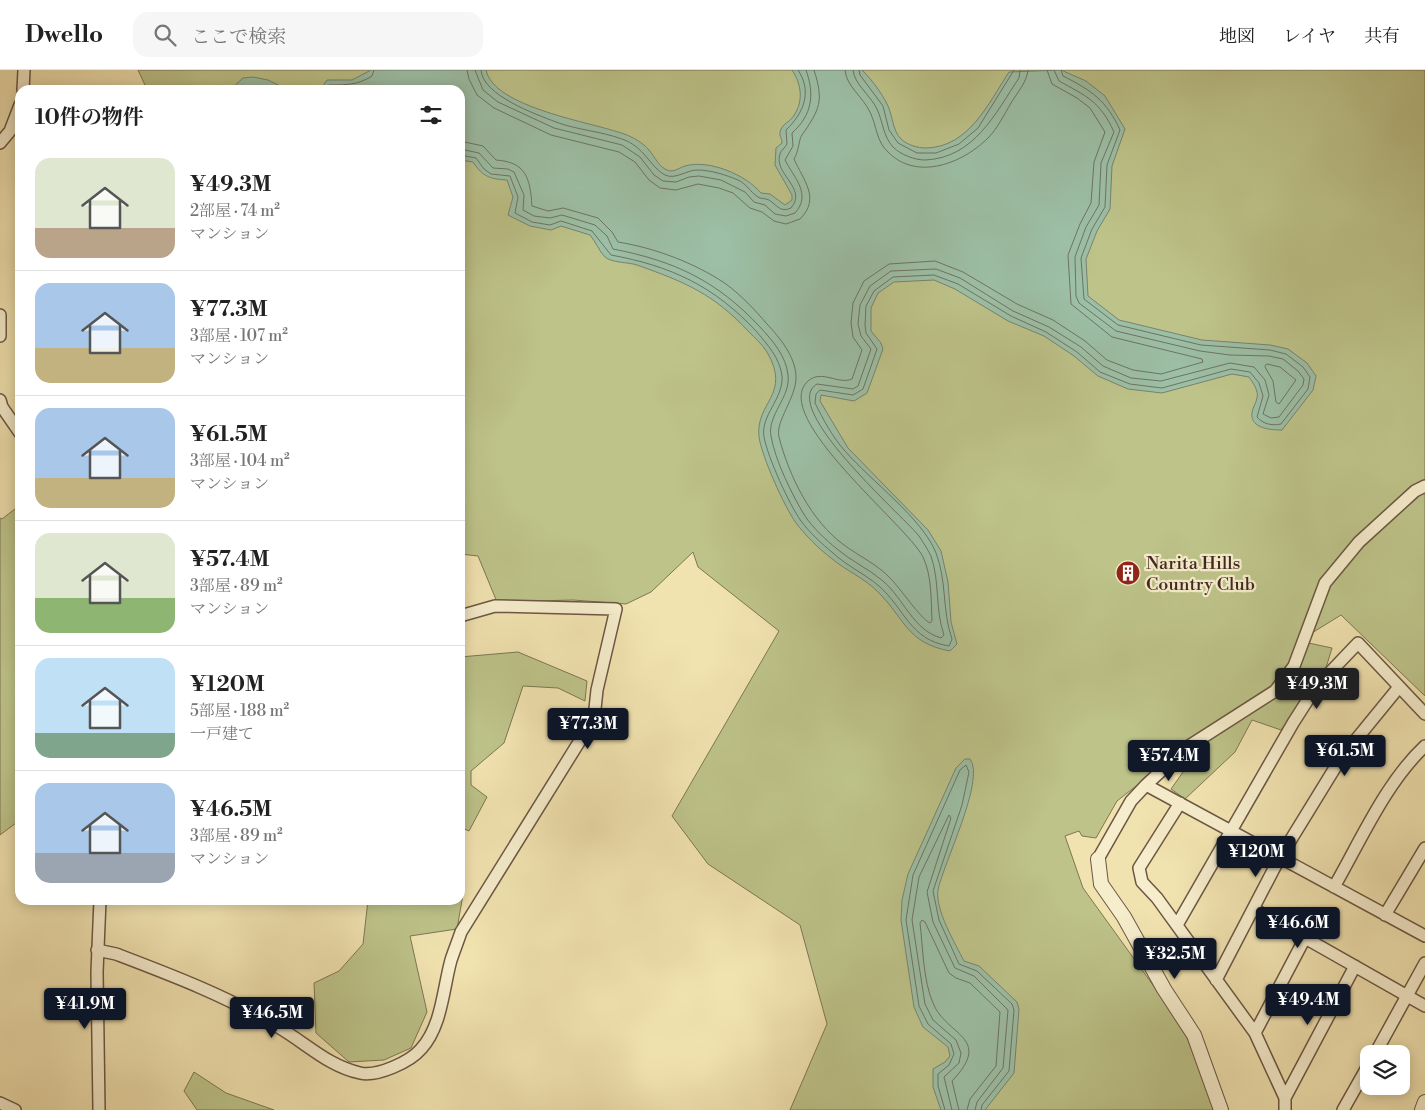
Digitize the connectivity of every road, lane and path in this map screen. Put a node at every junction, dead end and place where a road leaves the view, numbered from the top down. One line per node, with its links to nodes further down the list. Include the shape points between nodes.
1 (24, 70): 2 (street)
2 (23, 85)
3 (15, 118): 4 (street)
4 (0, 143)
5 (0, 316): 6 (street)
6 (0, 336)
7 (0, 400): 8 (street)
8 (15, 426)
9 (1425, 486): 14 (street, via 1415,491 1366,536 1325,583 1294,666 1275,691 1186,748)
10 (465, 615): 27 (street, via 494,606 616,610 597,690 594,718 461,932 429,1039 408,1062 362,1074 331,1064 278,1027 224,997 116,954)
11 (1399, 687): 12 (street); 16 (street, via 1358,643 1316,687); 19 (street, via 1341,758)
12 (1425, 714)
13 (1425, 746): 20 (street, via 1411,759 1386,796)
14 (1146, 785): 15 (street); 18 (street, via 1131,800)
15 (1180, 803): 16 (street); 24 (street, via 1139,868 1142,882)
16 (1230, 831): 19 (street); 24 (street)
17 (1425, 848): 23 (street)
18 (1098, 859): 41 (street, via 1101,884 1194,1034)
19 (1279, 859): 20 (street); 22 (street)
20 (1334, 887): 23 (street)
21 (100, 905): 27 (street)
22 (1254, 909): 26 (street); 30 (street)
23 (1385, 915): 25 (street)
24 (1176, 925): 30 (street)
25 (1425, 936)
26 (1305, 938): 29 (street); 33 (street)
27 (97, 950): 40 (street)
28 (1425, 963): 31 (street)
29 (1355, 966): 31 (street); 38 (street)
30 (1216, 980): 33 (street)
31 (1408, 996): 32 (street); 34 (street)
32 (1425, 1006)
33 (1255, 1033): 38 (street)
34 (1380, 1045)
35 (1360, 1080): 42 (street)
36 (0, 1102): 39 (street)
37 (1425, 1102): 43 (street)
38 (1284, 1104)
39 (15, 1110)
40 (99, 1110)
41 (1220, 1110)
42 (1343, 1110)
43 (1422, 1110)

